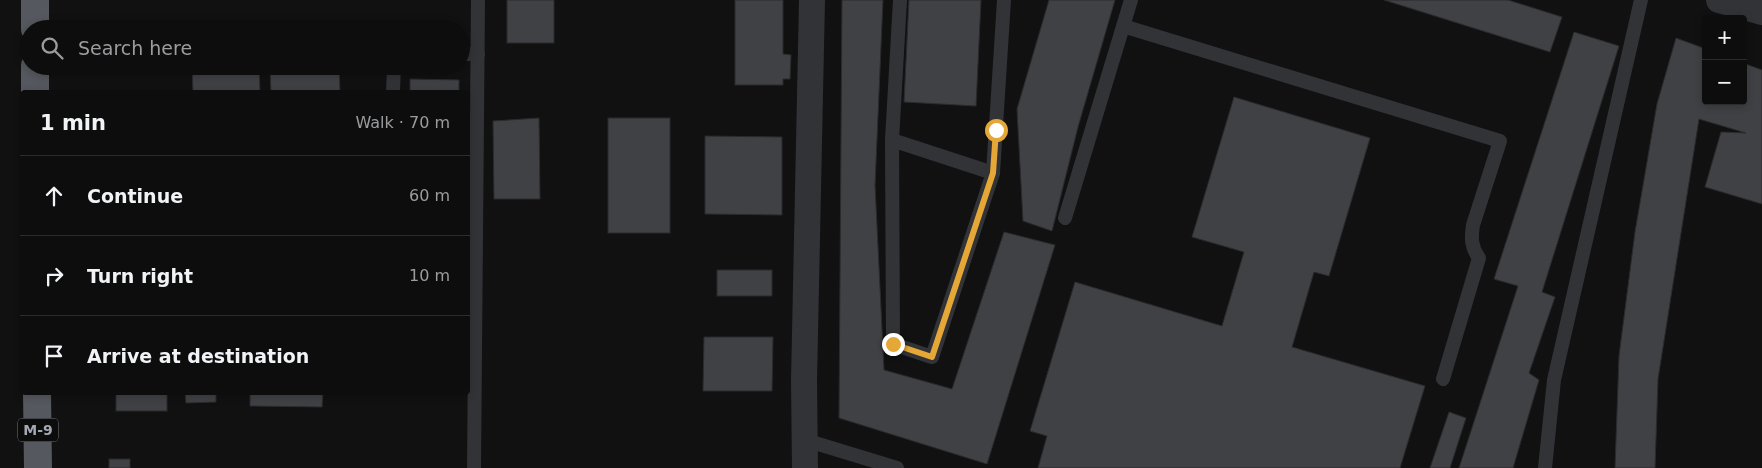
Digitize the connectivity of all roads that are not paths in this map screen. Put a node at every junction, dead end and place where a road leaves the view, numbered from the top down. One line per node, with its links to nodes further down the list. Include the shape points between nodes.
1 (35, 0): 10 (highway)
2 (478, 0): 13 (lane)
3 (812, 0): 23 (street)
4 (900, 0): 18 (lane)
5 (1004, 0): 19 (lane)
6 (1131, 0): 11 (lane)
7 (1640, 0): 28 (lane, via 1554,380)
8 (1720, 0): 9 (street)
9 (1762, 12)
10 (35, 20)
11 (1123, 26): 20 (lane); 21 (lane, via 1500,141 1473,225 1473,250 1479,258)
12 (470, 54): 13 (lane)
13 (478, 54): 25 (lane)
14 (35, 75): 16 (highway)
15 (394, 75): 17 (lane)
16 (35, 90)
17 (393, 90)
18 (892, 140): 19 (lane); 19 (lane, via 893,344 932,357)
19 (993, 173)
20 (1065, 218)
21 (1443, 380)
22 (37, 395): 24 (highway, M-9)
23 (805, 440): 26 (street); 27 (lane)
24 (38, 468)
25 (474, 468)
26 (805, 468)
27 (897, 468)
28 (1545, 468)

